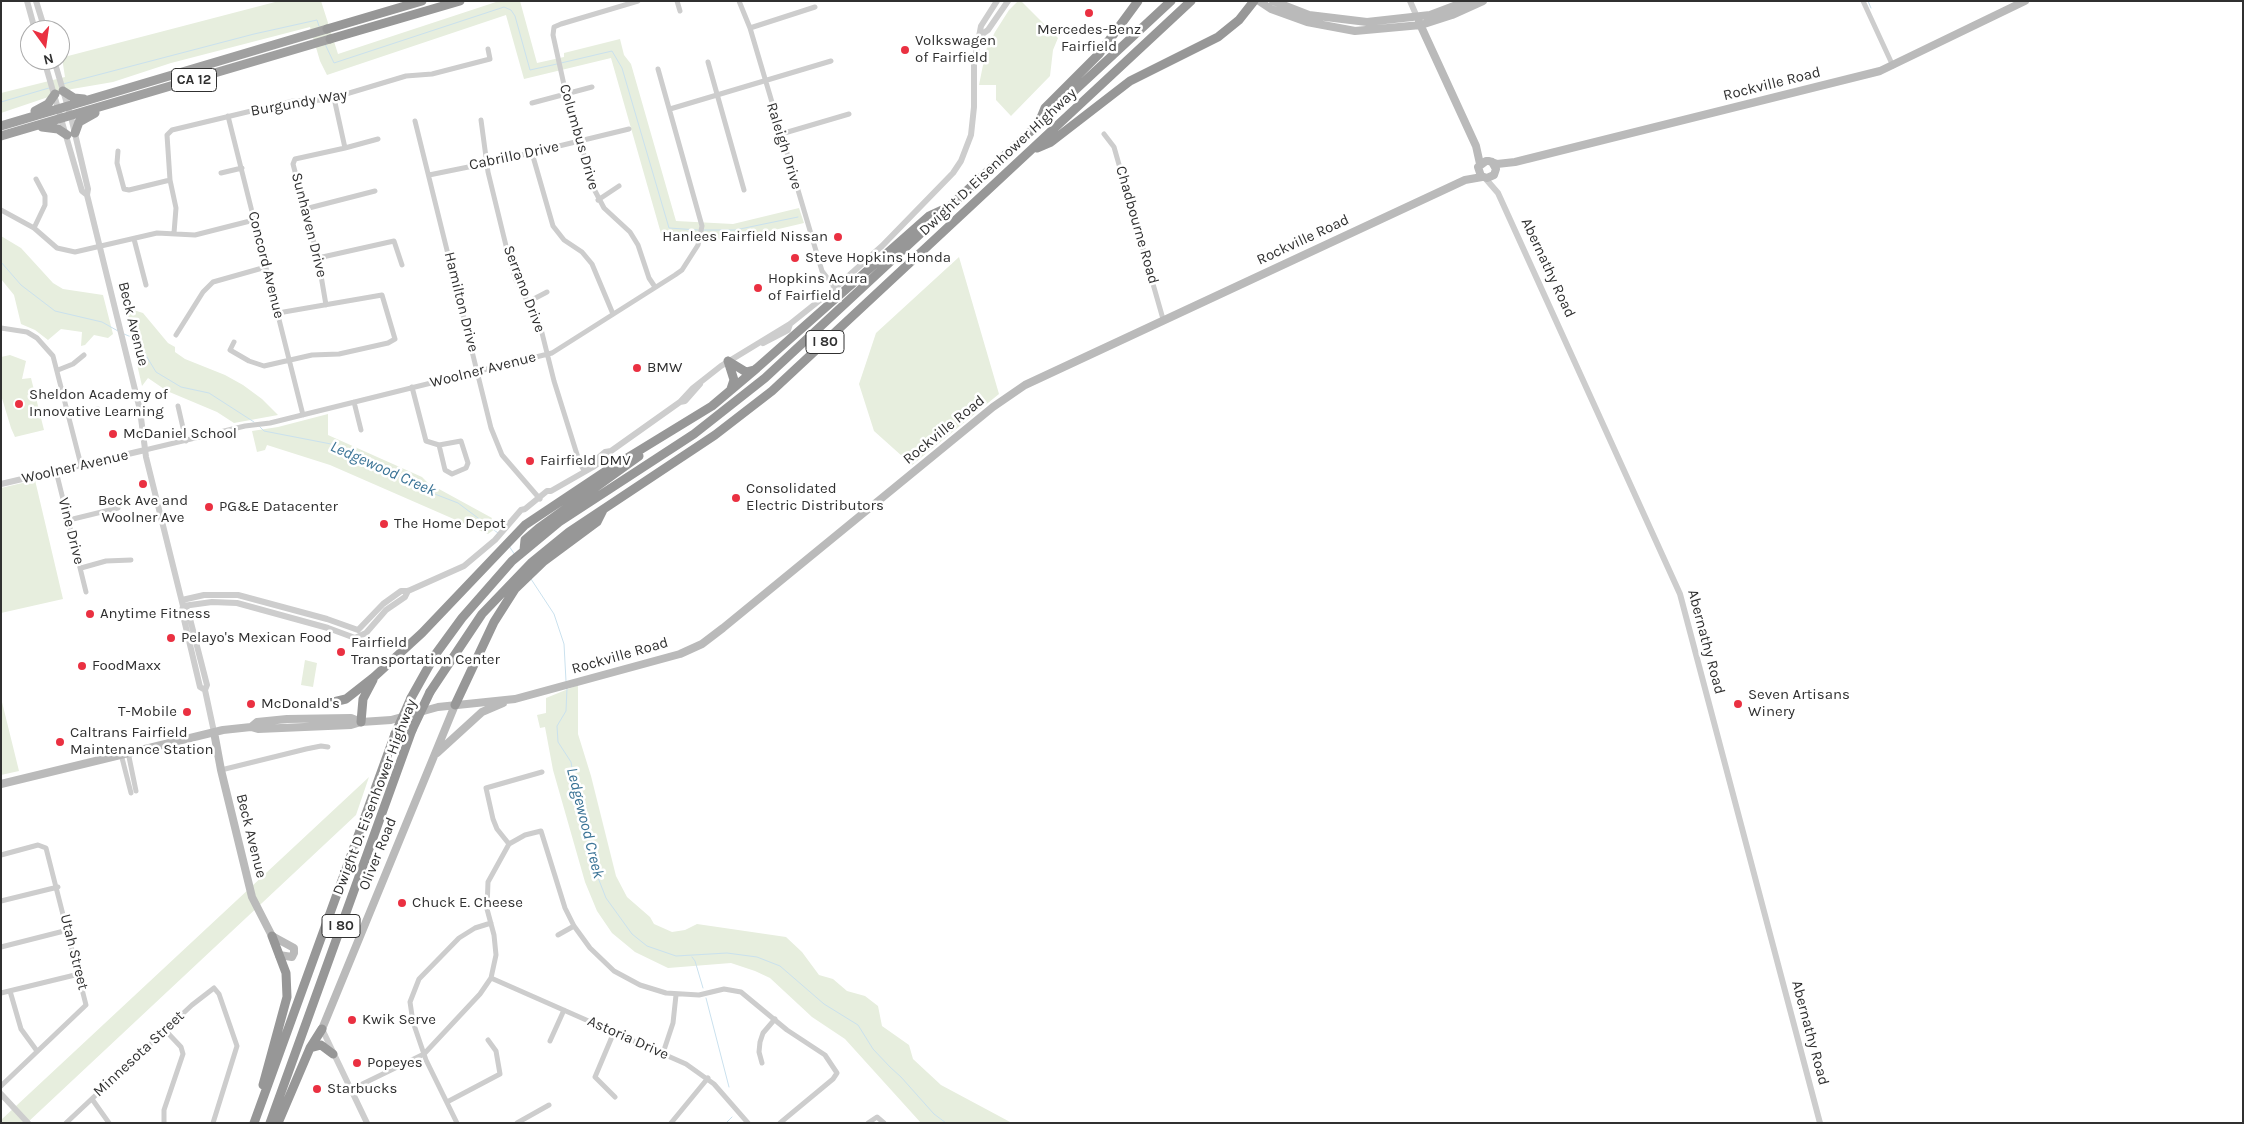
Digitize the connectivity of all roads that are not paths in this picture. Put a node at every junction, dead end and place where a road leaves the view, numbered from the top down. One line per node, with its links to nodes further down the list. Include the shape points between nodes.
1 (27, 1): 23 (street)
2 (36, 1): 24 (street)
3 (422, 1): 42 (highway, CA 12)
4 (460, 1): 40 (highway, CA 12)
5 (638, 1): 38 (street, Columbus Drive, via 554,27)
6 (677, 1): 22 (street)
7 (739, 1): 26 (street, Raleigh Drive)
8 (997, 1): 27 (street, via 981,26)
9 (1008, 1): 27 (street)
10 (1138, 1): 51 (highway, via 1098,54 1046,108)
11 (1171, 1): 51 (highway, Dwight D. Eisenhower Highway / I 80)
12 (1191, 1): 64 (highway, Dwight D. Eisenhower Highway / I 80)
13 (1254, 1): 64 (highway, via 1239,20 1218,37 1130,81 1051,142)
14 (1259, 1): 20 (main road)
15 (1410, 1): 25 (street)
16 (1467, 1): 25 (main road)
17 (1483, 1): 25 (main road, via 1452,15)
18 (1863, 1): 31 (street)
19 (2025, 1): 31 (main road, Rockville Road)
20 (1273, 4): 25 (main road, via 1281,9 1338,20)
21 (815, 7): 26 (street)
22 (680, 11)
23 (32, 20)
24 (42, 20)
25 (1419, 21): 67 (main road)
26 (750, 28): 35 (street, Raleigh Drive)
27 (981, 35): 94 (street, via 974,64 972,128 961,161 935,194)
28 (488, 49): 41 (street, Burgundy Way, via 490,59 432,74 397,78)
29 (831, 61): 35 (street)
30 (708, 62): 39 (street)
31 (1893, 66): 65 (main road, Rockville Road)
32 (658, 69): 45 (street, Woolner Avenue)
33 (49, 70): 37 (street, Beck Avenue)
34 (56, 70): 37 (street, Beck Avenue)
35 (765, 81): 39 (street); 56 (street, Raleigh Drive)
36 (592, 88): 38 (street)
37 (59, 93): 42 (highway); 44 (street, Beck Avenue); 52 (highway, via 48,104)
38 (566, 94): 43 (street); 60 (street, Columbus Drive)
39 (717, 95): 45 (street); 77 (street)
40 (140, 96): 48 (highway, CA 12); 55 (highway, via 84,118)
41 (334, 98): 47 (street, Burgundy Way, via 293,101); 61 (street)
42 (89, 99): 44 (highway, CA 12)
43 (532, 103)
44 (63, 107): 48 (street, Beck Avenue); 52 (highway, CA 12)
45 (670, 109): 93 (street, Woolner Avenue, via 702,222 700,239 682,270)
46 (849, 114): 56 (street)
47 (228, 116): 68 (street, Concord Avenue); 74 (street, Burgundy Way, via 168,132)
48 (66, 117): 53 (highway, CA 12); 55 (street, Beck Avenue)
49 (480, 120): 66 (street, Serrano Drive)
50 (415, 121): 71 (street, Hamilton Drive)
51 (1038, 123): 81 (highway, Dwight D. Eisenhower Highway / I 80)
52 (1, 126)
53 (32, 127): 55 (highway, via 52,127); 58 (highway, CA 12)
54 (629, 129): 60 (street, Cabrillo Drive)
55 (71, 134): 88 (street, Beck Avenue, via 82,191 86,195)
56 (781, 134): 94 (street, Raleigh Drive, via 822,271)
57 (1104, 134): 100 (street, Chadbourne Road, via 1114,147)
58 (1, 136)
59 (378, 139): 61 (street)
60 (579, 141): 63 (street, Cabrillo Drive); 80 (street, Columbus Drive)
61 (345, 148): 82 (street, Sunhaven Drive, via 295,159)
62 (118, 150): 74 (street, via 117,163 124,189)
63 (532, 153): 66 (street, Cabrillo Drive); 99 (street, via 553,226 592,264)
64 (1028, 153): 133 (highway, Dwight D. Eisenhower Highway / I 80, via 772,391 685,456 569,532)
65 (1515, 162): 67 (main road, Rockville Road); 70 (main road, Rockville Road)
66 (487, 164): 71 (street, Cabrillo Drive); 96 (street, Serrano Drive, via 509,258)
67 (1485, 164): 70 (main road); 72 (main road); 75 (main road, Rockville Road)
68 (242, 168): 69 (street); 84 (street, Concord Avenue)
69 (221, 173)
70 (1495, 173): 72 (main road, Rockville Road); 79 (street, Abernathy Road)
71 (429, 175): 110 (street, Hamilton Drive)
72 (1484, 177): 75 (main road, Rockville Road); 79 (street, Abernathy Road)
73 (36, 179): 85 (street, via 45,196 45,205)
74 (170, 180): 86 (street, Burgundy Way, via 176,208)
75 (1465, 180): 100 (main road, Rockville Road)
76 (619, 186): 80 (street)
77 (744, 190)
78 (375, 191): 82 (street)
79 (1498, 193): 203 (street, Abernathy Road, via 1680,594)
80 (598, 200): 93 (street, Columbus Drive, via 630,232)
81 (949, 207): 108 (highway, via 929,216); 130 (highway, Dwight D. Eisenhower Highway / I 80, via 799,348 744,395 675,446 559,522)
82 (305, 209): 89 (street, Sunhaven Drive)
83 (1, 210): 85 (street)
84 (254, 220): 86 (street, via 195,235); 91 (street, Concord Avenue)
85 (34, 228): 88 (street, via 62,251)
86 (174, 233): 87 (street, via 157,233)
87 (134, 239): 88 (street); 92 (street)
88 (99, 248): 122 (street, Beck Avenue, via 140,410)
89 (318, 258): 90 (street, via 394,240); 97 (street, Sunhaven Drive)
90 (402, 265)
91 (266, 267): 98 (street, Concord Avenue); 102 (street, via 213,282)
92 (146, 285)
93 (655, 287): 99 (street, Woolner Avenue)
94 (835, 288): 107 (street, via 790,324 788,330)
95 (547, 292): 96 (street)
96 (528, 302): 105 (street, Serrano Drive, via 540,325)
97 (326, 304): 98 (street); 106 (street, via 382,295 395,338 339,354 312,354)
98 (278, 313): 106 (street, Concord Avenue)
99 (613, 314): 105 (street, Woolner Avenue)
100 (1164, 319): 138 (main road, Rockville Road, via 1042,376 1009,395 702,644 661,660)
101 (1, 328): 109 (street, via 16,329 37,338 53,356)
102 (176, 334)
103 (234, 342): 106 (street, via 230,350 256,364)
104 (84, 355): 109 (street)
105 (547, 355): 110 (street, Woolner Avenue); 124 (street, Serrano Drive)
106 (289, 361): 116 (street, Concord Avenue)
107 (728, 361): 108 (highway, via 746,372); 112 (highway, via 734,380); 124 (street, via 680,402 593,467)
108 (757, 368): 112 (highway)
109 (58, 370): 117 (street)
110 (478, 371): 111 (street, Woolner Avenue); 127 (street, Hamilton Drive, via 499,449)
111 (412, 387): 113 (street, Woolner Avenue); 121 (street, via 426,441)
112 (730, 391): 118 (highway)
113 (354, 402): 116 (street, Woolner Avenue); 119 (street)
114 (178, 406): 120 (street)
115 (98, 409): 117 (street)
116 (303, 415): 120 (street, Woolner Avenue)
117 (69, 416): 123 (street)
118 (680, 426): 130 (highway, via 539,528 525,540); 137 (highway, via 571,494 513,535 422,633)
119 (361, 430)
120 (186, 441): 122 (street, Woolner Avenue)
121 (439, 445): 121 (street, via 445,470 452,474 466,468 468,463 461,441)
122 (145, 450): 123 (street, Woolner Avenue); 136 (street, Beck Avenue)
123 (80, 465): 125 (street, Woolner Avenue)
124 (584, 470): 127 (street, via 551,491 550,495)
125 (56, 471): 126 (street, Woolner Avenue); 129 (street, Vine Drive)
126 (1, 484)
127 (540, 498): 134 (street, via 521,510 495,540 464,566)
128 (118, 508): 129 (street)
129 (68, 520): 132 (street, Vine Drive)
130 (524, 550): 192 (highway, Dwight D. Eisenhower Highway / I 80, bridge, via 462,618 435,655 411,698)
131 (131, 560): 132 (street, via 106,561)
132 (81, 568): 135 (street, Vine Drive)
133 (522, 576): 140 (highway, via 494,622); 193 (highway, Dwight D. Eisenhower Highway / I 80, bridge, via 469,631 430,692 412,730)
134 (408, 591): 136 (street, via 391,597 358,630 238,595 210,594); 136 (street, via 359,638 237,603)
135 (86, 592)
136 (183, 603): 142 (street, Beck Avenue, via 188,611 207,685 205,690)
137 (374, 677): 139 (highway, via 346,699); 141 (highway, via 363,699)
138 (515, 698): 140 (main road, Rockville Road); 145 (main road, via 482,712)
139 (325, 704)
140 (455, 705): 141 (main road, Rockville Road, via 426,709 391,720); 145 (main road, Oliver Road)
141 (361, 722): 142 (main road, Rockville Road)
142 (214, 732): 144 (main road, Rockville Road); 146 (main road, Beck Avenue)
143 (328, 747): 146 (street, via 306,748)
144 (124, 753): 148 (main road, Rockville Road); 149 (street)
145 (433, 758): 168 (main road, Oliver Road)
146 (221, 770): 158 (main road, Beck Avenue, via 248,883)
147 (542, 772): 150 (street, via 486,788 497,829)
148 (1, 784)
149 (134, 792)
150 (509, 844): 154 (street, via 488,882 486,899); 155 (street, via 541,831 565,908)
151 (1, 855): 152 (street, Utah Street, via 44,846)
152 (58, 887): 153 (street); 156 (street, Utah Street)
153 (1, 901)
154 (491, 923): 162 (street, via 496,955); 177 (street, via 459,938 419,979 413,990 411,1013)
155 (574, 926): 157 (street); 165 (street, via 600,959 620,975 653,990)
156 (68, 930): 159 (street); 161 (street, Utah Street)
157 (558, 934)
158 (272, 936): 160 (highway); 160 (main road, via 294,948 292,956)
159 (1, 947)
160 (279, 955): 192 (highway, via 286,974 285,1008)
161 (79, 974): 163 (street); 174 (street, Utah Street, via 86,1000 84,1009)
162 (491, 978): 166 (street, Astoria Drive); 177 (street)
163 (10, 991): 164 (street); 174 (street, via 21,1029)
164 (1, 993)
165 (676, 995): 167 (street, via 733,990 748,996); 175 (street, via 673,1023)
166 (564, 1010): 170 (street, Astoria Drive); 172 (street)
167 (775, 1019): 178 (street, via 760,1042); 200 (street, via 825,1055 837,1073)
168 (322, 1029): 173 (highway); 176 (street)
169 (165, 1030): 184 (street, Minnesota Street); 190 (street, via 181,1047 183,1054 164,1110); 191 (street, Minnesota Street, via 207,991 214,988 219,994 237,1046)
170 (614, 1032): 175 (street, Astoria Drive); 183 (street, via 595,1077)
171 (488, 1040): 185 (street, via 496,1051 500,1074)
172 (550, 1041)
173 (310, 1048): 176 (highway, via 321,1045); 194 (highway)
174 (37, 1051): 180 (street, Utah Street)
175 (663, 1053): 179 (street, Astoria Drive)
176 (333, 1054): 181 (street)
177 (424, 1054): 181 (street); 185 (street)
178 (762, 1063)
179 (708, 1078): 198 (street); 199 (street, Astoria Drive)
180 (1, 1086)
181 (350, 1090): 195 (street)
182 (1, 1094): 187 (street)
183 (615, 1097)
184 (92, 1099): 188 (street, Minnesota Street); 189 (street)
185 (447, 1102): 196 (street)
186 (549, 1105): 197 (street)
187 (28, 1123)
188 (66, 1123)
189 (109, 1123)
190 (164, 1123)
191 (213, 1123)
192 (253, 1123)
193 (270, 1123)
194 (278, 1123)
195 (367, 1123)
196 (458, 1123)
197 (517, 1123)
198 (671, 1123)
199 (748, 1123)
200 (780, 1123)
201 (868, 1123): 202 (street, via 877,1117)
202 (884, 1123)
203 (1820, 1123)

